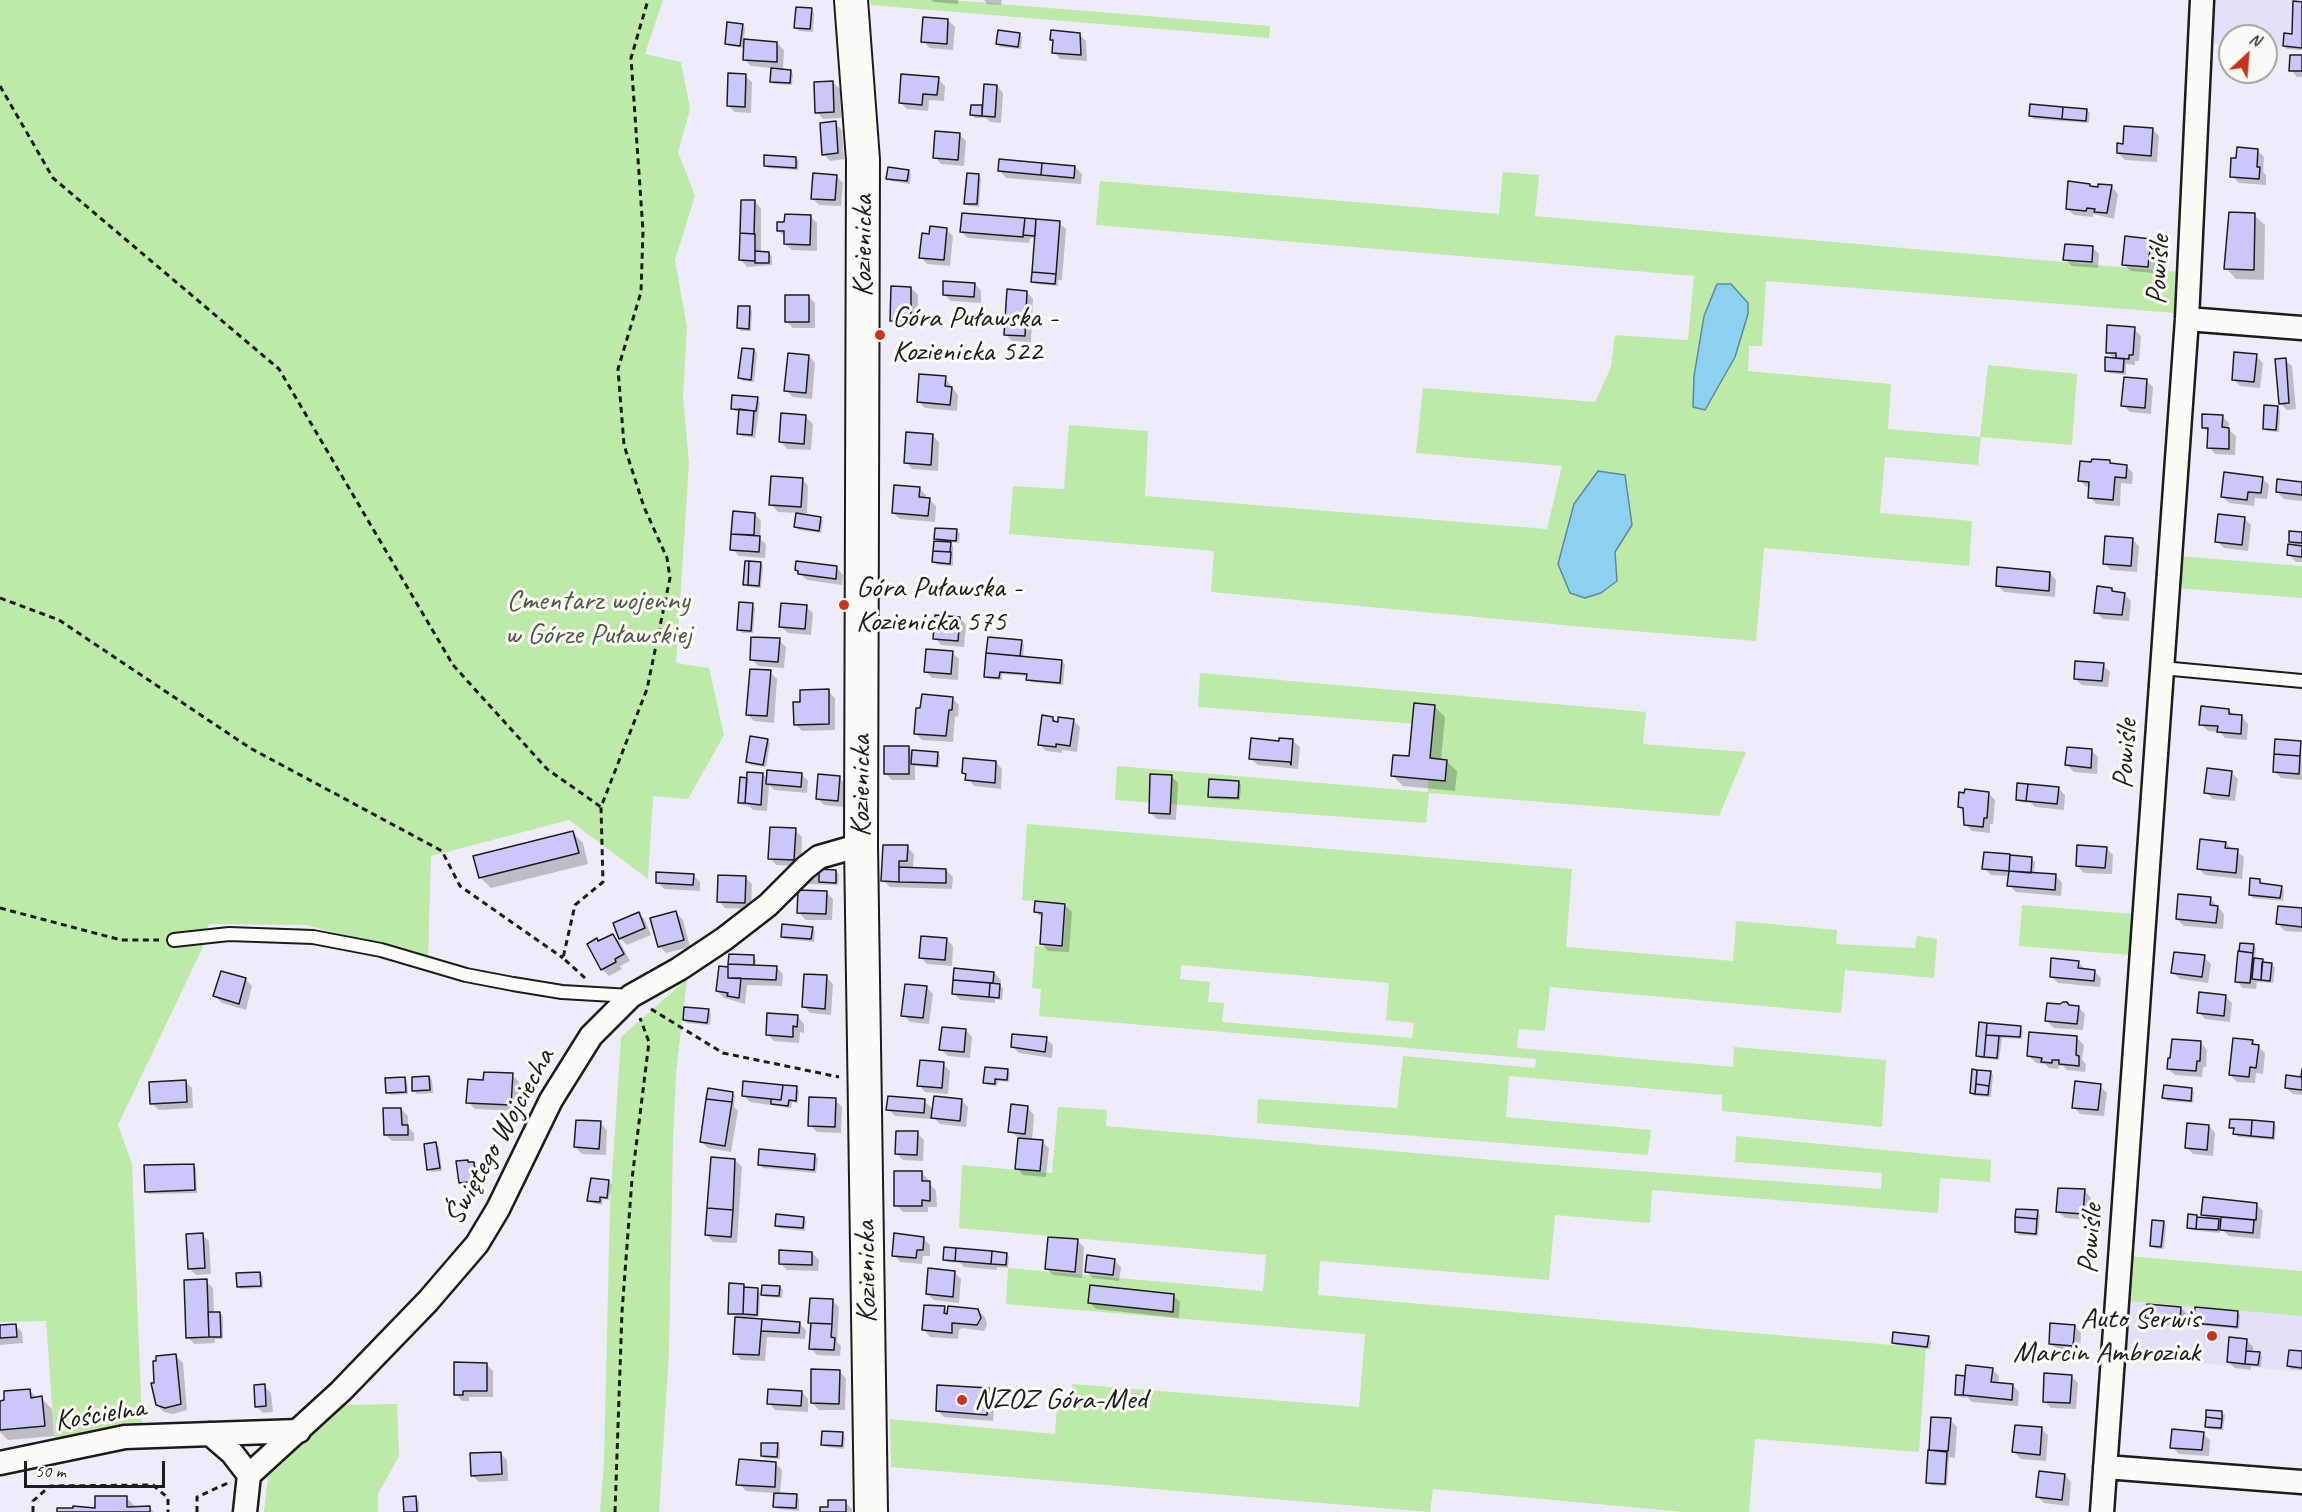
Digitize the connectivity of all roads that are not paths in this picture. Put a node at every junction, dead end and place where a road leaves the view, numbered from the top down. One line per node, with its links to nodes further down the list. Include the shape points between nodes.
1 (851, 0): 7 (main road, Kozienicka, via 862,160)
2 (2202, 0): 3 (street, Powiśle)
3 (2187, 319): 4 (street); 5 (street, Powiśle)
4 (2302, 328)
5 (2162, 668): 6 (lane); 13 (street, Powiśle)
6 (2302, 681)
7 (861, 845): 9 (street, Świętego Wojciecha, via 819,857 768,905 724,939); 17 (main road, Kozienicka)
8 (174, 940): 9 (lane, via 229,934 313,937 513,984 562,992)
9 (632, 996): 10 (street, Świętego Wojciecha, via 585,1045 551,1100 477,1244 428,1301)
10 (298, 1431): 11 (street, Kościelna); 14 (street, Świętego Wojciecha)
11 (210, 1434): 12 (street, Kościelna, via 125,1437); 14 (street)
12 (0, 1463)
13 (2105, 1467): 15 (street); 18 (street, Powiśle)
14 (249, 1475): 16 (street)
15 (2302, 1482)
16 (246, 1512)
17 (871, 1512)
18 (2102, 1512)

